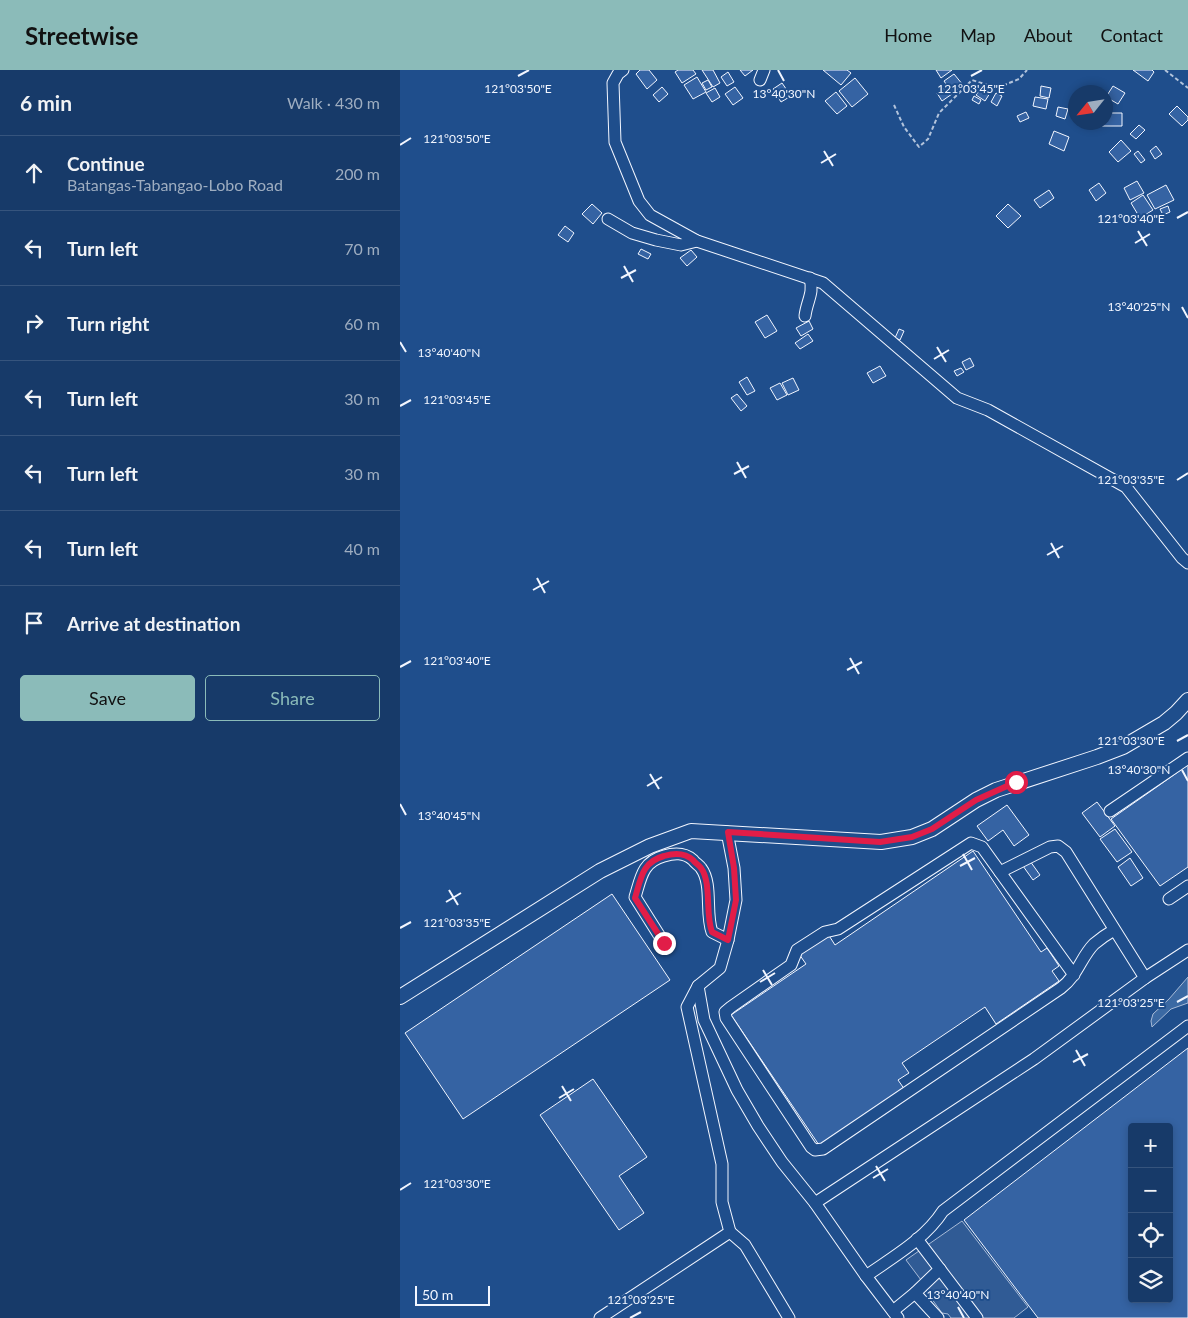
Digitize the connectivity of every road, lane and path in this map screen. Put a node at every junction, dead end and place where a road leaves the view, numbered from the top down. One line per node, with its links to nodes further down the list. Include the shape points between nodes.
1 (623, 70): 7 (street, via 613,82 616,142 639,201 650,215)
2 (1027, 70): 5 (path, via 1019,79 997,88 972,80 939,113 928,139 919,147 904,127)
3 (1165, 70): 4 (path)
4 (1188, 88)
5 (894, 105)
6 (608, 219): 7 (street, via 632,234 656,240 681,245)
7 (697, 241): 8 (street)
8 (810, 278): 9 (street, via 813,288); 10 (street, via 823,284 957,398 988,410 1126,487)
9 (805, 316)
10 (1188, 563)
11 (1188, 700): 14 (main road, via 1164,723 1123,747 996,790 932,829 912,837 880,842)
12 (1188, 758): 13 (street)
13 (1110, 810)
14 (728, 832): 19 (street, via 736,900); 25 (main road, via 691,831 650,846 600,871)
15 (1000, 872): 18 (street, via 1058,846 1066,852); 22 (street); 22 (street, via 982,847 971,843 838,929 825,932 797,950 791,965 725,1012 811,1147 824,1149 1061,988)
16 (1188, 886): 17 (street)
17 (1169, 899)
18 (1114, 930): 22 (street, via 1093,945); 23 (street)
19 (728, 940): 20 (street, via 712,932 702,868 690,857 676,853 656,858 647,865 635,898); 24 (street, via 720,968)
20 (664, 943)
21 (1188, 950): 23 (street)
22 (1074, 975)
23 (1145, 978): 27 (street, via 1034,1059)
24 (698, 986): 27 (street, via 704,1020 737,1090 782,1162); 28 (street, via 687,1007 722,1164 722,1202)
25 (400, 997)
26 (1188, 1026): 29 (street, via 943,1211)
27 (815, 1203): 31 (street)
28 (730, 1232): 34 (street); 35 (street, via 745,1245)
29 (917, 1239): 30 (street); 31 (street)
30 (940, 1269): 32 (street); 37 (street)
31 (866, 1276): 33 (street)
32 (915, 1293): 33 (street); 36 (street)
33 (896, 1314)
34 (600, 1318)
35 (789, 1318)
36 (938, 1318)
37 (977, 1318)

